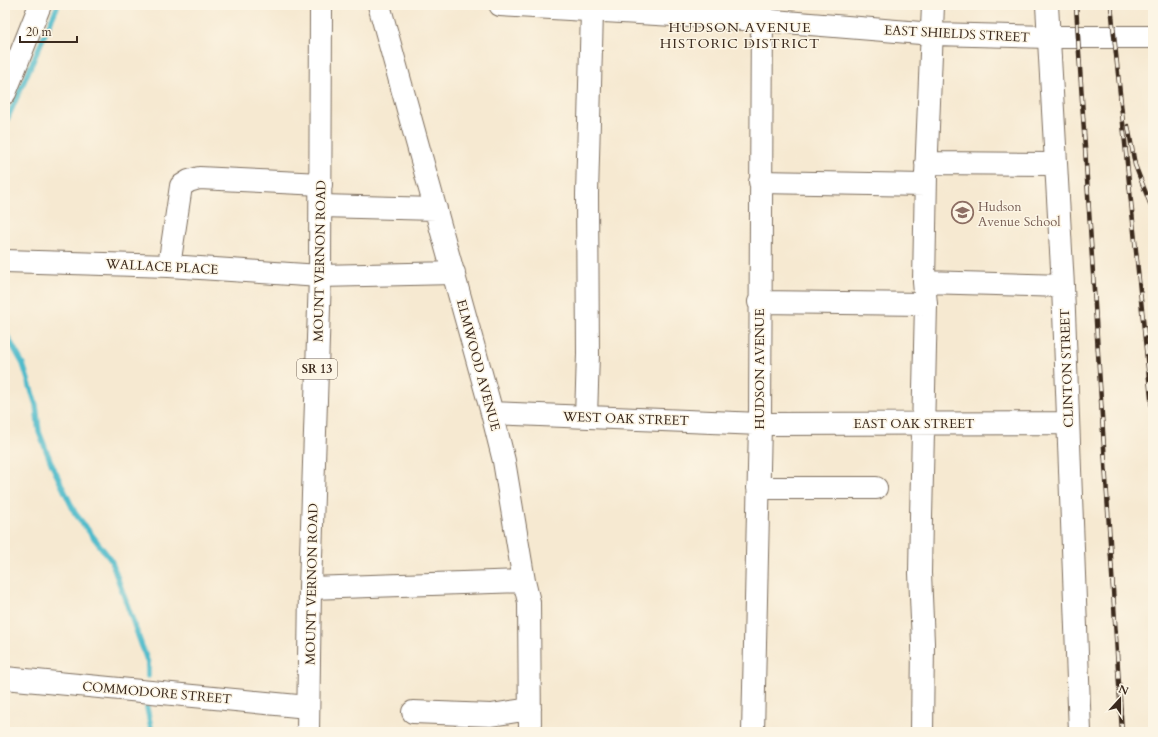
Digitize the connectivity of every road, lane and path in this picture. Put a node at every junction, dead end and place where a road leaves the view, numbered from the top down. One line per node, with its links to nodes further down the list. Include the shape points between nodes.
1 (40, 5): 12 (main road)
2 (321, 5): 16 (main road, MOUNT VERNON ROAD / SR 13)
3 (379, 5): 19 (main road, ELMWOOD AVENUE)
4 (500, 5): 7 (main road, EAST SHIELDS STREET)
5 (933, 5): 9 (main road)
6 (1047, 5): 11 (main road, CLINTON STREET)
7 (592, 12): 8 (main road, EAST SHIELDS STREET); 29 (main road, via 587,194)
8 (761, 12): 9 (main road, EAST SHIELDS STREET); 15 (main road, HUDSON AVENUE)
9 (933, 34): 11 (main road, EAST SHIELDS STREET); 13 (main road)
10 (1153, 37): 11 (main road, EAST SHIELDS STREET)
11 (1048, 38): 14 (main road, CLINTON STREET)
12 (5, 93)
13 (926, 163): 14 (main road); 17 (main road)
14 (1056, 164): 25 (main road, CLINTON STREET)
15 (760, 182): 17 (main road); 26 (main road, HUDSON AVENUE)
16 (321, 184): 18 (main road, MOUNT VERNON ROAD / SR 13); 21 (main road, via 199,178 189,181 181,186)
17 (925, 185): 24 (main road)
18 (321, 206): 19 (main road); 23 (main road, MOUNT VERNON ROAD / SR 13)
19 (436, 209): 22 (main road, ELMWOOD AVENUE)
20 (5, 261): 21 (main road, WALLACE PLACE)
21 (169, 266): 23 (main road, WALLACE PLACE)
22 (454, 273): 23 (main road, WALLACE PLACE); 28 (main road, ELMWOOD AVENUE)
23 (320, 276): 36 (main road, MOUNT VERNON ROAD / SR 13)
24 (924, 282): 25 (main road); 27 (main road)
25 (1063, 286): 30 (main road, CLINTON STREET)
26 (759, 302): 27 (main road); 31 (main road, HUDSON AVENUE)
27 (926, 304): 32 (main road)
28 (492, 413): 29 (main road, WEST OAK STREET); 35 (main road, ELMWOOD AVENUE, via 504,461)
29 (586, 417): 31 (main road, WEST OAK STREET)
30 (1068, 422): 32 (main road, EAST OAK STREET); 45 (main road, CLINTON STREET)
31 (760, 424): 32 (main road, EAST OAK STREET); 33 (main road, HUDSON AVENUE)
32 (924, 424): 44 (main road, via 920,573 923,643)
33 (758, 488): 34 (main road); 43 (main road, HUDSON AVENUE)
34 (876, 488)
35 (524, 581): 36 (main road); 39 (main road, ELMWOOD AVENUE, via 529,602)
36 (310, 588): 38 (main road, MOUNT VERNON ROAD / SR 13)
37 (5, 678): 38 (main road, COMMODORE STREET)
38 (308, 707): 41 (main road, MOUNT VERNON ROAD / SR 13)
39 (530, 709): 40 (main road, via 491,715); 42 (main road, ELMWOOD AVENUE)
40 (413, 712)
41 (308, 732)
42 (530, 732)
43 (753, 732)
44 (922, 732)
45 (1080, 732)

